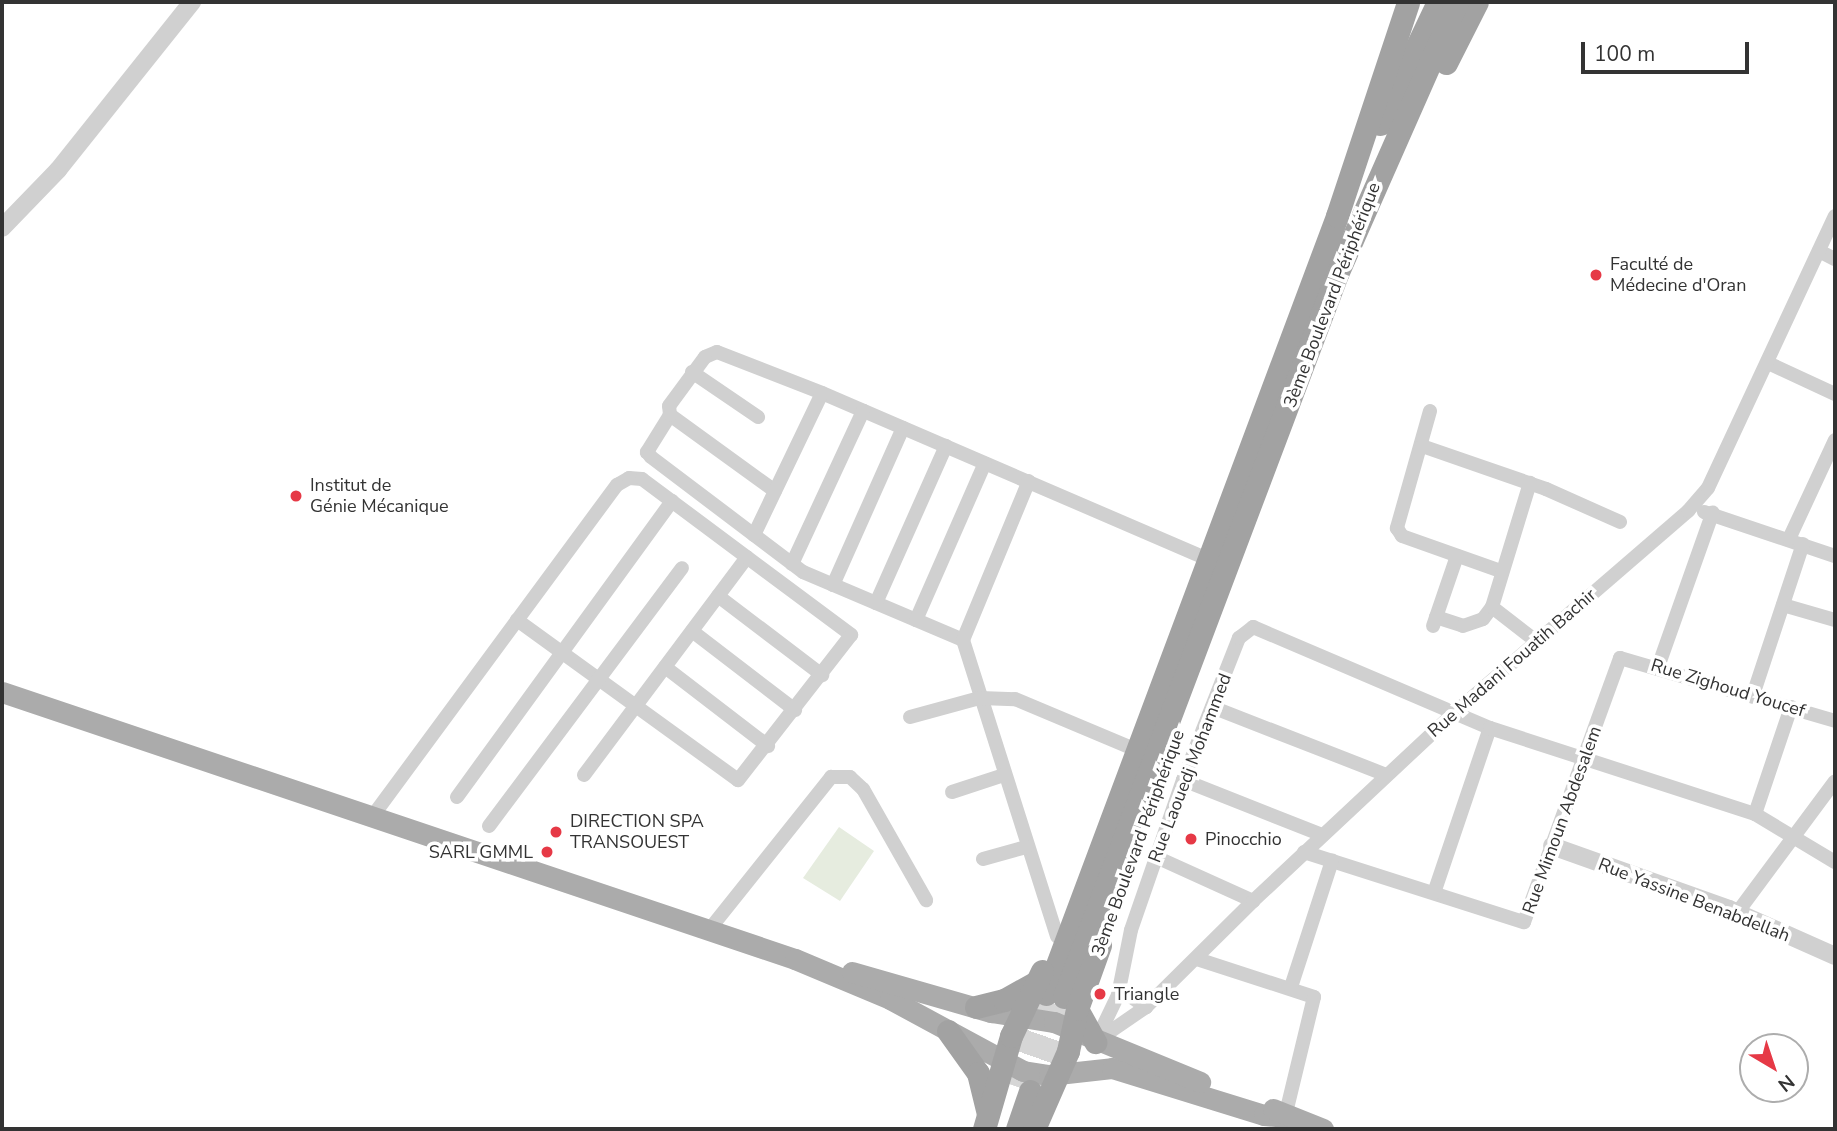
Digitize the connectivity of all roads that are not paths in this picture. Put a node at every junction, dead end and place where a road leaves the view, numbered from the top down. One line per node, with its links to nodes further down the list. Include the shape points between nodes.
1 (192, 2): 8 (street, via 58,170)
2 (1408, 2): 7 (highway)
3 (1438, 2): 7 (highway, 3ème Boulevard Périphérique)
4 (1457, 2): 11 (highway, 3ème Boulevard Périphérique)
5 (1477, 2): 11 (highway)
6 (1835, 215): 9 (street, Rue Madani Fouatih Bachir)
7 (1338, 216): 38 (highway)
8 (2, 228)
9 (1819, 251): 10 (street); 12 (street, Rue Madani Fouatih Bachir)
10 (1835, 259)
11 (1336, 274): 104 (highway, 3ème Boulevard Périphérique, via 1232,554 1196,683)
12 (1768, 363): 15 (street); 29 (street, Rue Madani Fouatih Bachir, via 1707,488)
13 (692, 372): 14 (street, via 705,356 717,352); 18 (street, via 669,406); 19 (street)
14 (822, 393): 16 (street); 27 (street)
15 (1835, 394)
16 (863, 411): 20 (street); 39 (street)
17 (1430, 411): 22 (street)
18 (670, 415): 27 (street); 32 (street, via 647,452)
19 (758, 417)
20 (903, 428): 21 (street); 42 (street)
21 (946, 446): 24 (street); 44 (street)
22 (1422, 446): 26 (street); 35 (street, via 1396,528 1402,536)
23 (1834, 447): 33 (street)
24 (985, 463): 25 (street); 49 (street)
25 (1029, 481): 38 (street); 52 (street)
26 (1530, 483): 31 (street); 41 (street)
27 (775, 491): 32 (street)
28 (672, 501): 37 (street); 48 (street, via 642,480 629,478 617,485); 54 (street)
29 (1689, 511): 30 (street); 53 (street, Rue Madani Fouatih Bachir)
30 (1713, 512): 33 (street); 57 (street)
31 (1620, 522)
32 (754, 535): 39 (street)
33 (1789, 539): 34 (street)
34 (1803, 544): 36 (street); 45 (street)
35 (1457, 556): 41 (street); 46 (street, via 1435,622 1463,626 1483,619)
36 (1835, 556)
37 (747, 557): 43 (street); 58 (street, via 851,635)
38 (1207, 559): 47 (highway)
39 (792, 564): 42 (street)
40 (682, 568): 59 (street)
41 (1502, 571): 46 (street)
42 (833, 585): 44 (street)
43 (718, 596): 51 (street); 58 (street)
44 (876, 603): 49 (street)
45 (1783, 604): 50 (street); 61 (street)
46 (1492, 607): 53 (street)
47 (1185, 618): 72 (highway); 104 (highway)
48 (517, 620): 54 (street); 82 (street)
49 (916, 620): 52 (street)
50 (1835, 620)
51 (692, 631): 56 (street); 66 (street)
52 (962, 639): 62 (street)
53 (1536, 641): 67 (street, Rue Madani Fouatih Bachir)
54 (561, 653): 59 (street); 80 (street)
55 (1620, 658): 57 (street, Rue Zighoud Youcef); 73 (street, Rue Mimoun Abdesalem)
56 (665, 667): 65 (street); 71 (street)
57 (1658, 667): 61 (street, Rue Zighoud Youcef)
58 (822, 675): 66 (street)
59 (597, 680): 65 (street); 83 (street)
60 (2, 692): 82 (main road)
61 (1753, 695): 64 (street, Rue Zighoud Youcef)
62 (980, 698): 68 (street); 72 (street, via 1015,699); 75 (street)
63 (1212, 707): 67 (street, Rue Laouedj Mohammed, via 1241,634 1257,627); 76 (street); 77 (street, Rue Laouedj Mohammed)
64 (1791, 707): 69 (street, Rue Zighoud Youcef); 81 (street)
65 (634, 708): 71 (street, via 735,779 742,779); 74 (street)
66 (796, 710): 71 (street)
67 (1453, 714): 70 (street, Rue Laouedj Mohammed); 76 (street, Rue Madani Fouatih Bachir)
68 (910, 717)
69 (1835, 721)
70 (1490, 728): 73 (street, Rue Laouedj Mohammed); 93 (street)
71 (768, 746)
72 (1129, 747): 98 (highway)
73 (1584, 758): 81 (street, Rue Laouedj Mohammed); 86 (street, Rue Mimoun Abdesalem)
74 (584, 775)
75 (1004, 775): 79 (street); 87 (street)
76 (1386, 775): 84 (street, Rue Madani Fouatih Bachir)
77 (1183, 780): 84 (street); 89 (street, Rue Laouedj Mohammed)
78 (1835, 781): 85 (street)
79 (952, 792)
80 (457, 797)
81 (1755, 814): 85 (street, Rue Laouedj Mohammed)
82 (372, 817): 97 (main road)
83 (489, 827)
84 (1322, 835): 88 (street, Rue Madani Fouatih Bachir)
85 (1795, 835): 92 (street, Rue Laouedj Mohammed); 96 (street)
86 (1552, 846): 93 (street, Rue Mimoun Abdesalem, via 1524,922); 96 (street, Rue Yassine Benabdellah)
87 (1026, 847): 90 (street); 98 (street)
88 (1304, 852): 91 (street, Rue Mimoun Abdesalem); 95 (street, Rue Madani Fouatih Bachir)
89 (1156, 857): 95 (street); 103 (street, Rue Laouedj Mohammed, via 1128,938)
90 (983, 859)
91 (1332, 860): 93 (street, Rue Mimoun Abdesalem); 102 (street)
92 (1835, 862)
93 (1434, 894)
94 (926, 900): 97 (street, via 863,789 850,777 831,777)
95 (1253, 901): 101 (street, Rue Madani Fouatih Bachir)
96 (1737, 913): 99 (street, Rue Yassine Benabdellah)
97 (709, 930): 100 (main road)
98 (1057, 936): 104 (highway)
99 (1835, 956)
100 (795, 959): 105 (main road); 108 (main road, via 890,999)
101 (1196, 959): 102 (street); 106 (street, Rue Madani Fouatih Bachir)
102 (1291, 987): 112 (street, via 1308,992 1315,1003)
103 (1120, 989): 106 (street); 109 (street, Rue Laouedj Mohammed)
104 (1059, 1003): 105 (highway, via 1015,995); 107 (highway); 107 (main road); 109 (highway); 111 (highway, 3ème Boulevard Périphérique)
105 (976, 1007): 107 (main road)
106 (1146, 1007): 109 (street, Rue Madani Fouatih Bachir)
107 (1021, 1017): 110 (highway)
108 (948, 1031): 110 (main road); 113 (highway, via 973,1064)
109 (1095, 1042): 112 (main road)
110 (1004, 1063): 111 (main road, via 1031,1074); 113 (highway)
111 (1058, 1073): 112 (main road, via 1112,1068 1264,1115); 115 (highway, 3ème Boulevard Périphérique)
112 (1285, 1117): 116 (main road)
113 (990, 1125): 114 (highway, via 1021,1088)
114 (1017, 1129)
115 (1034, 1129)
116 (1323, 1129)

